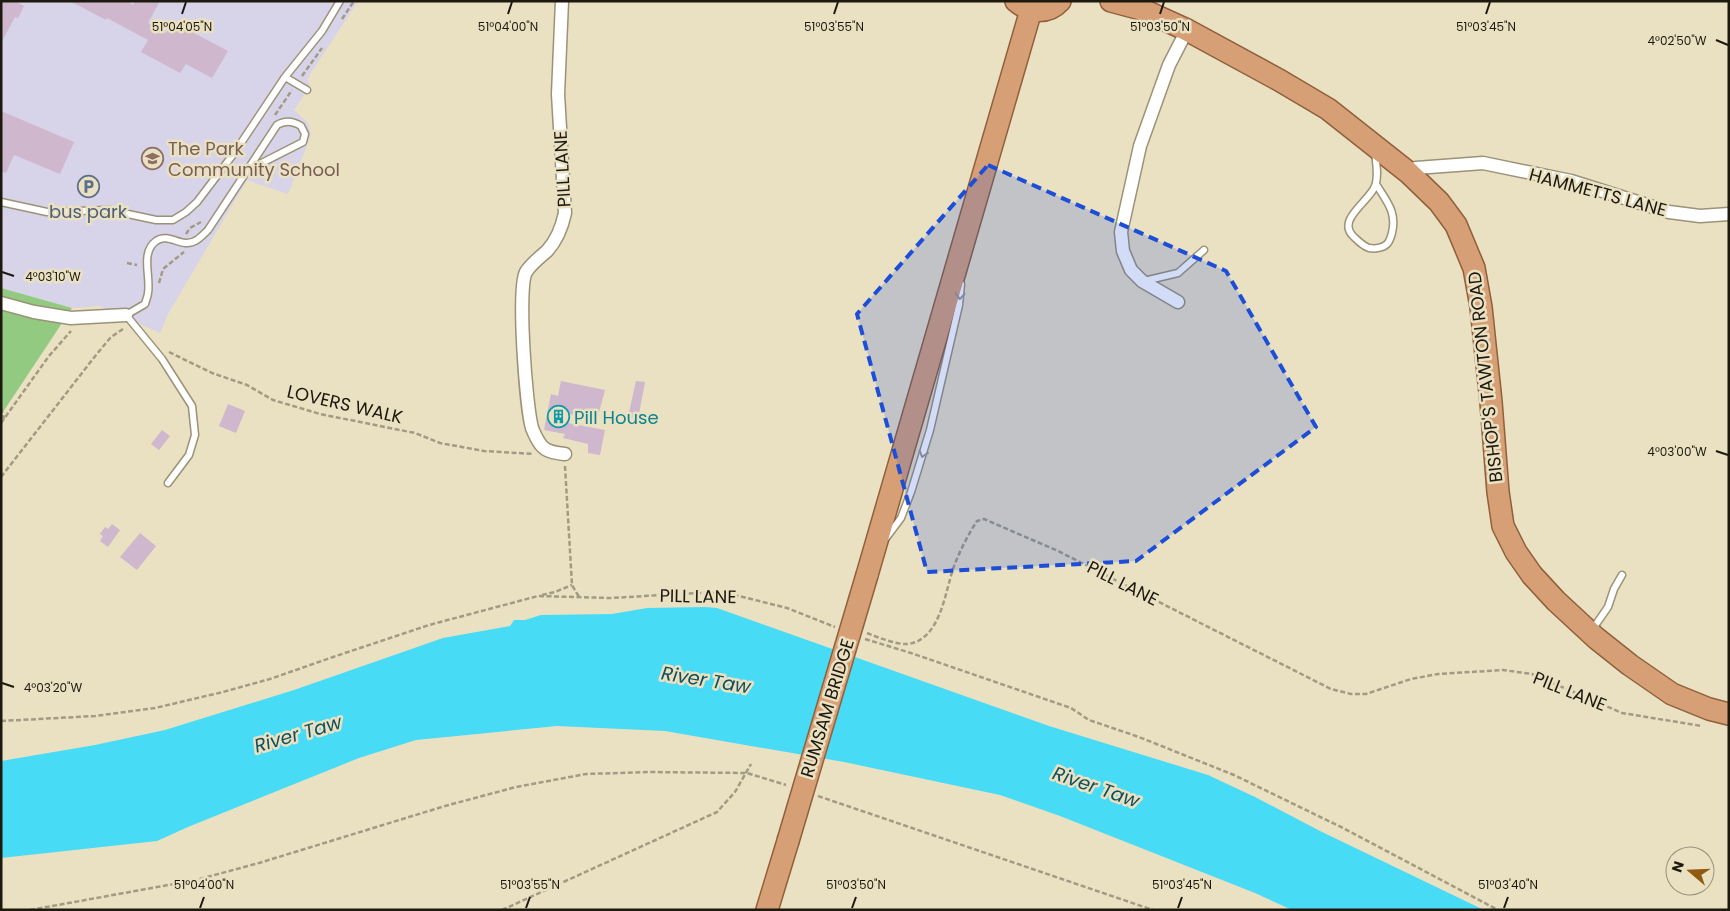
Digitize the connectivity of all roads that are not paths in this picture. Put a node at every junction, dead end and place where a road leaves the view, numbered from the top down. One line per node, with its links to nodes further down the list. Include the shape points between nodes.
1 (340, 1): 7 (lane, via 322,31)
2 (562, 1): 20 (street, PILL LANE, via 558,94 565,213 558,235 526,273 523,283 524,364 532,428 544,449)
3 (1060, 1): 5 (highway, via 1040,11)
4 (1111, 1): 6 (highway, BISHOP'S TAWTON ROAD, via 1141,9)
5 (1024, 6): 25 (highway, RUMSAM BRIDGE, bridge, via 964,248)
6 (1187, 30): 9 (highway, BISHOP'S TAWTON ROAD, via 1320,104); 16 (street, via 1170,65 1140,146 1121,232 1123,251 1131,270)
7 (286, 77): 8 (lane); 13 (lane, via 197,202 173,220 156,220 109,210 47,212)
8 (306, 90)
9 (1374, 145): 11 (highway, BISHOP'S TAWTON ROAD); 12 (lane)
10 (248, 170): 10 (lane, via 277,125 287,121 301,126 305,134 303,142); 19 (lane, via 199,239 186,243 159,238 150,245 145,304)
11 (1409, 173): 14 (street, HAMMETTS LANE, via 1416,168 1483,164 1570,181 1669,212 1700,216); 23 (highway, BISHOP'S TAWTON ROAD, via 1439,202 1456,226 1474,268 1492,402 1503,526 1532,575)
12 (1376, 184): 12 (lane, via 1394,219 1387,244 1376,249 1364,246 1348,230 1350,218)
13 (1, 202)
14 (1729, 214)
15 (1204, 250): 16 (lane, via 1178,273)
16 (1142, 281): 17 (street)
17 (1178, 302)
18 (1, 303): 19 (street, via 71,318)
19 (129, 319): 21 (lane, via 162,359 192,406 195,435 189,455)
20 (565, 454)
21 (168, 483)
22 (1622, 575): 23 (lane, via 1608,607)
23 (1590, 633): 24 (highway, BISHOP'S TAWTON ROAD, via 1630,666 1672,694)
24 (1729, 714)
25 (767, 910)

